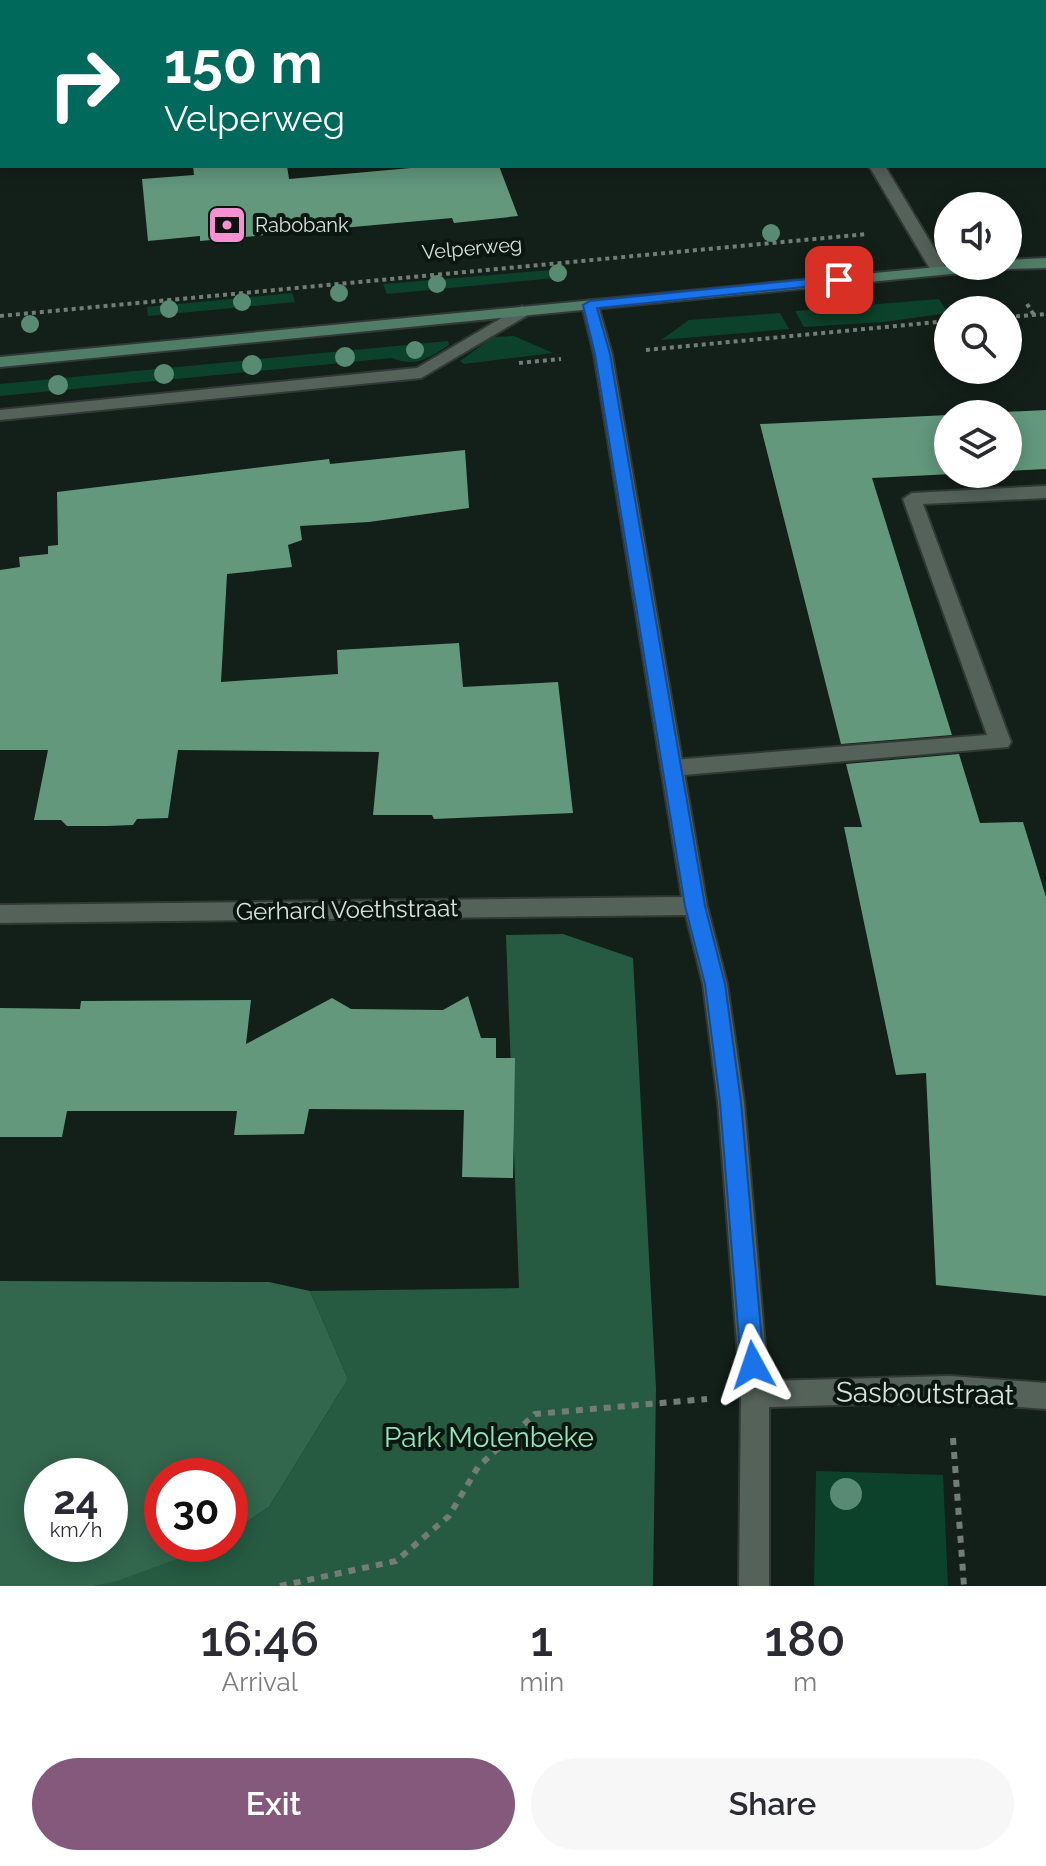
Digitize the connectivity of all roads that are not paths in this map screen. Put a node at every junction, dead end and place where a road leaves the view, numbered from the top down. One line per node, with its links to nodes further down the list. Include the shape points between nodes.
1 (878, 168): 2 (street)
2 (934, 261)
3 (1046, 263): 4 (main road)
4 (1022, 264)
5 (934, 271): 6 (main road)
6 (590, 305): 7 (main road); 11 (street, via 603,354)
7 (522, 311): 8 (main road); 9 (street, via 421,373)
8 (0, 362)
9 (0, 415)
10 (1046, 492): 11 (street, via 912,499 1000,742)
11 (672, 768): 12 (street)
12 (695, 906): 13 (street, Gerhard Voethstraat); 14 (street, via 715,984 731,1102)
13 (0, 914)
14 (755, 1394): 15 (street, Sasboutstraat, via 949,1389); 16 (street)
15 (1046, 1396)
16 (754, 1586)

